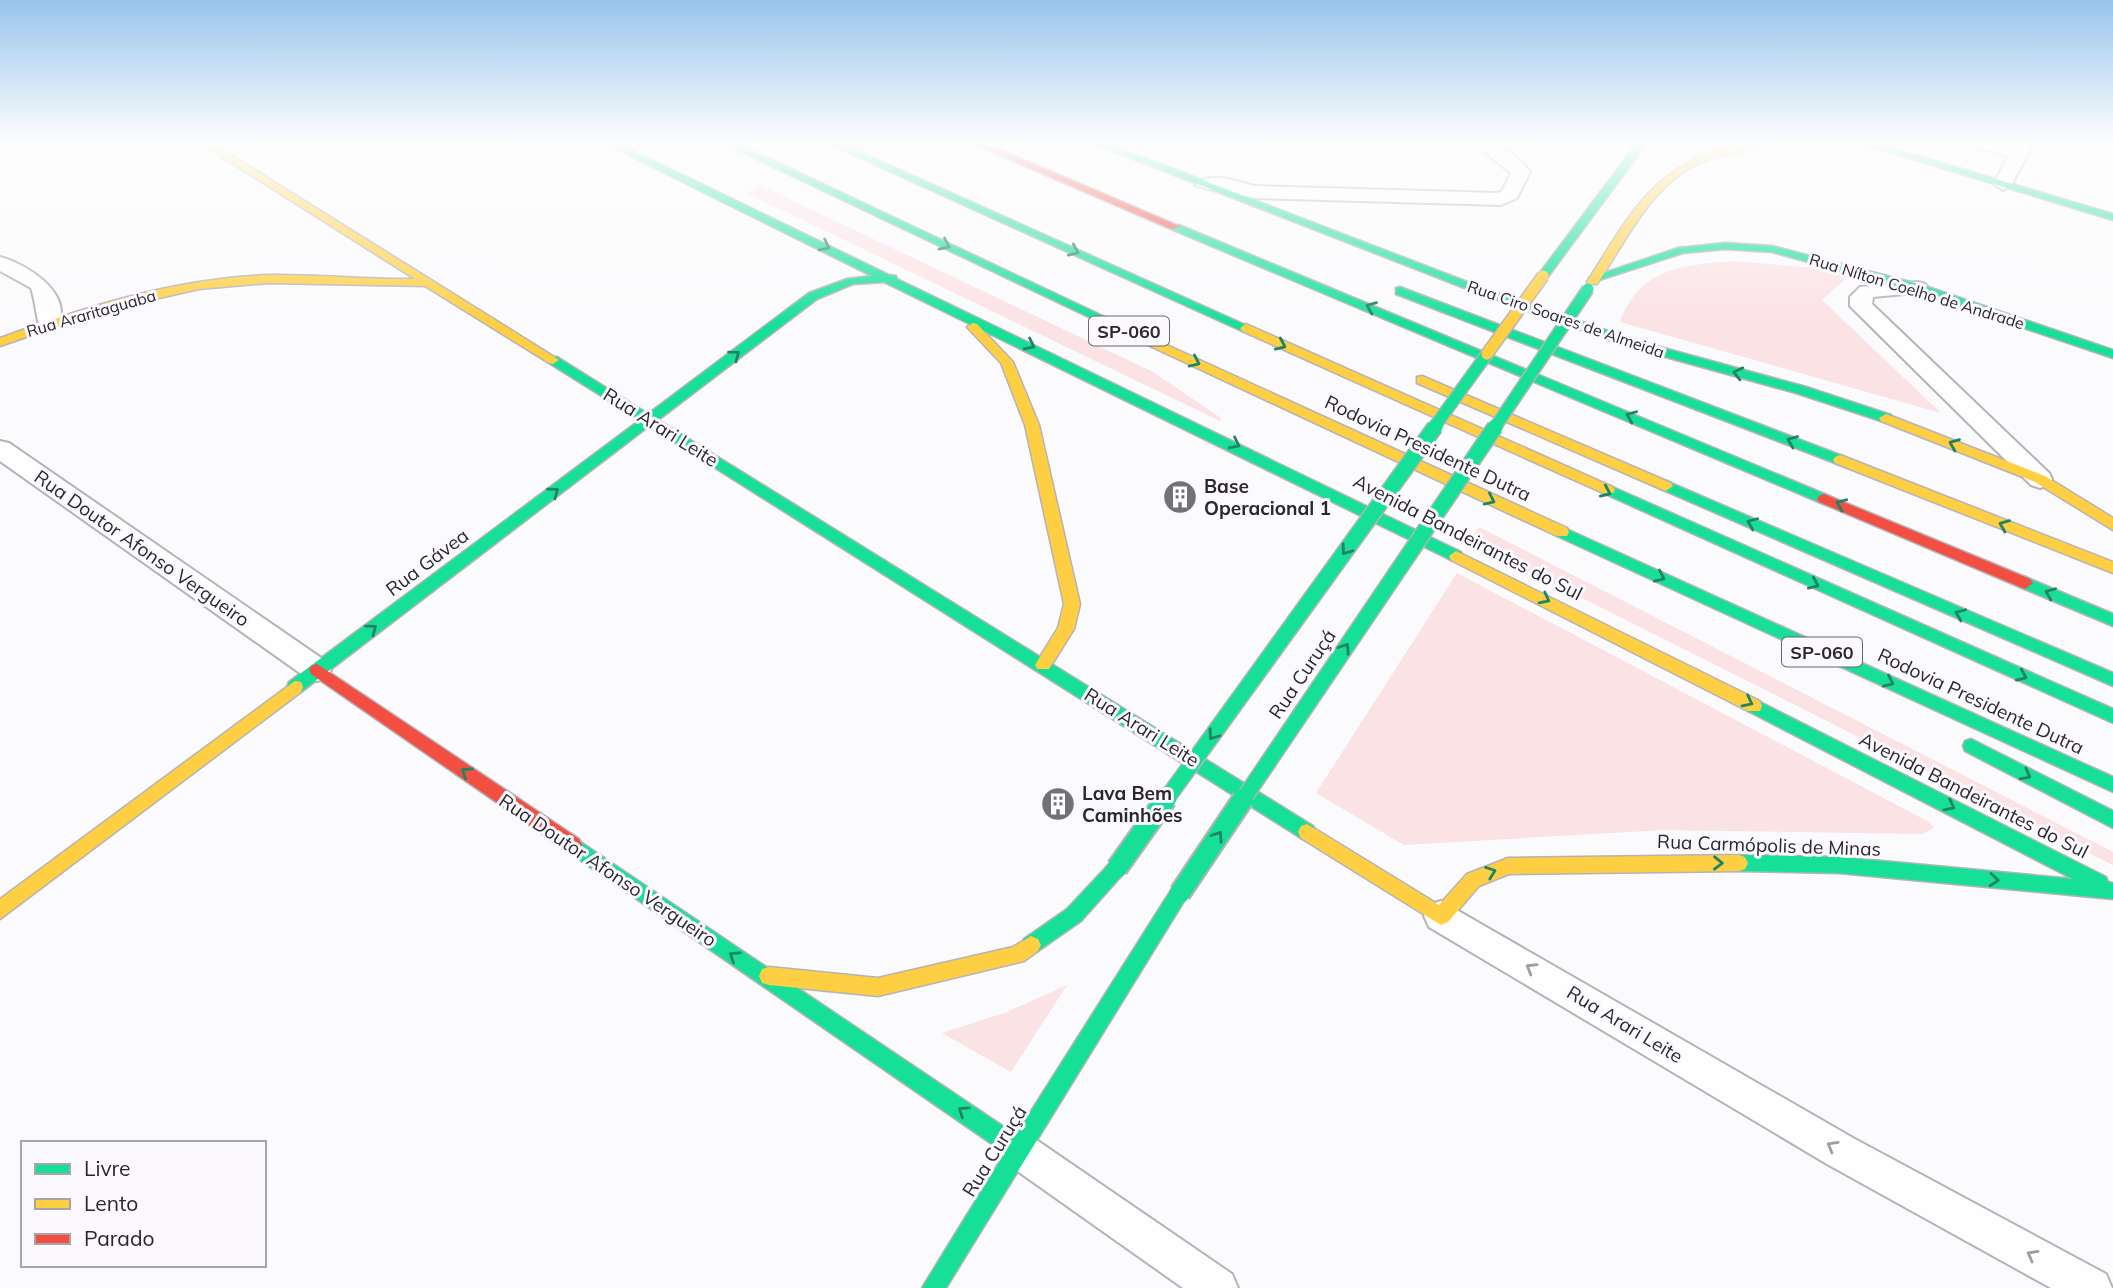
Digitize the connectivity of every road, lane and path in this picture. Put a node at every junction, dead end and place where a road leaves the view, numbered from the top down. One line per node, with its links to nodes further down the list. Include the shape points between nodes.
1 (301, 203): 13 (main road, Rua Arari Leite)
2 (735, 203): 16 (main road, Avenida Bandeirantes do Sul, one-way to 16)
3 (856, 203): 29 (main road, Rodovia Presidente Dutra / SP-060, one-way to 29)
4 (966, 203): 37 (main road, Rodovia Presidente Dutra / SP-060, one-way to 37)
5 (1118, 203): 32 (main road, one-way to 5)
6 (1155, 203): 11 (main road)
7 (1252, 203): 28 (main road, Rua Ciro Soares de Almeida, one-way to 7, via 1853,405 1617,339)
8 (1597, 203): 44 (main road, Rua Curuçá, one-way to 44, bridge, via 1117,868 1074,915 1017,954 878,988)
9 (1647, 203): 18 (main road, Rua Curuçá)
10 (2067, 203): 12 (main road)
11 (1171, 207)
12 (2113, 217)
13 (381, 253): 15 (main road, Rua Araritaguaba); 17 (main road, Rua Arari Leite)
14 (0, 263): 22 (street, via 40,285 49,308)
15 (309, 278): 17 (main road, Rua Araritaguaba, via 377,284); 22 (main road, Rua Araritaguaba, via 178,289)
16 (892, 278): 21 (main road, Avenida Bandeirantes do Sul); 26 (main road, Rua Gávea, one-way to 16, via 813,296 851,281)
17 (427, 282): 26 (main road, Rua Arari Leite)
18 (1592, 283): 20 (main road, Rua Nílton Coelho de Andrade, via 1661,255 1746,246 1799,254); 45 (main road, Rua Curuçá, one-way to 18, bridge, via 1180,892)
19 (1388, 287): 31 (main road, one-way to 19)
20 (1918, 288): 24 (main road, Rua Nílton Coelho de Andrade); 28 (street, via 1867,292 1861,297 1861,306)
21 (951, 306): 34 (main road, via 1007,362 1032,425 1072,604 1066,635); 41 (main road, Avenida Bandeirantes do Sul, one-way to 41, via 1708,681)
22 (48, 322): 23 (main road, Rua Araritaguaba)
23 (0, 342)
24 (2113, 354)
25 (1402, 371): 36 (main road, one-way to 25)
26 (649, 420): 34 (main road, Rua Arari Leite); 35 (main road, Rua Gávea, one-way to 26)
27 (0, 449): 35 (street, Rua Doutor Afonso Vergueiro)
28 (2040, 479): 30 (main road, Rua Ciro Soares de Almeida)
29 (1531, 519): 33 (main road, via 1574,550); 39 (main road, Rodovia Presidente Dutra / SP-060, one-way to 39)
30 (2113, 525)
31 (2113, 568)
32 (2113, 620)
33 (1749, 636)
34 (1043, 665): 43 (main road, Rua Arari Leite)
35 (317, 670): 42 (main road, Rua Gávea); 44 (main road, Rua Doutor Afonso Vergueiro, one-way to 35)
36 (2113, 680)
37 (2113, 716)
38 (1961, 741): 40 (main road, one-way to 40)
39 (2113, 785)
40 (2113, 820)
41 (2113, 891): 43 (main road, Rua Carmópolis de Minas, one-way to 41, via 1473,880 1507,866 1668,862 1839,865)
42 (0, 910)
43 (1441, 916): 48 (street, Rua Arari Leite, one-way to 43, via 1840,1151)
44 (762, 975): 45 (main road, Rua Doutor Afonso Vergueiro, one-way to 44)
45 (1020, 1150): 46 (main road, Rua Curuçá); 47 (street, Rua Doutor Afonso Vergueiro)
46 (933, 1288)
47 (1218, 1288)
48 (2092, 1288)

